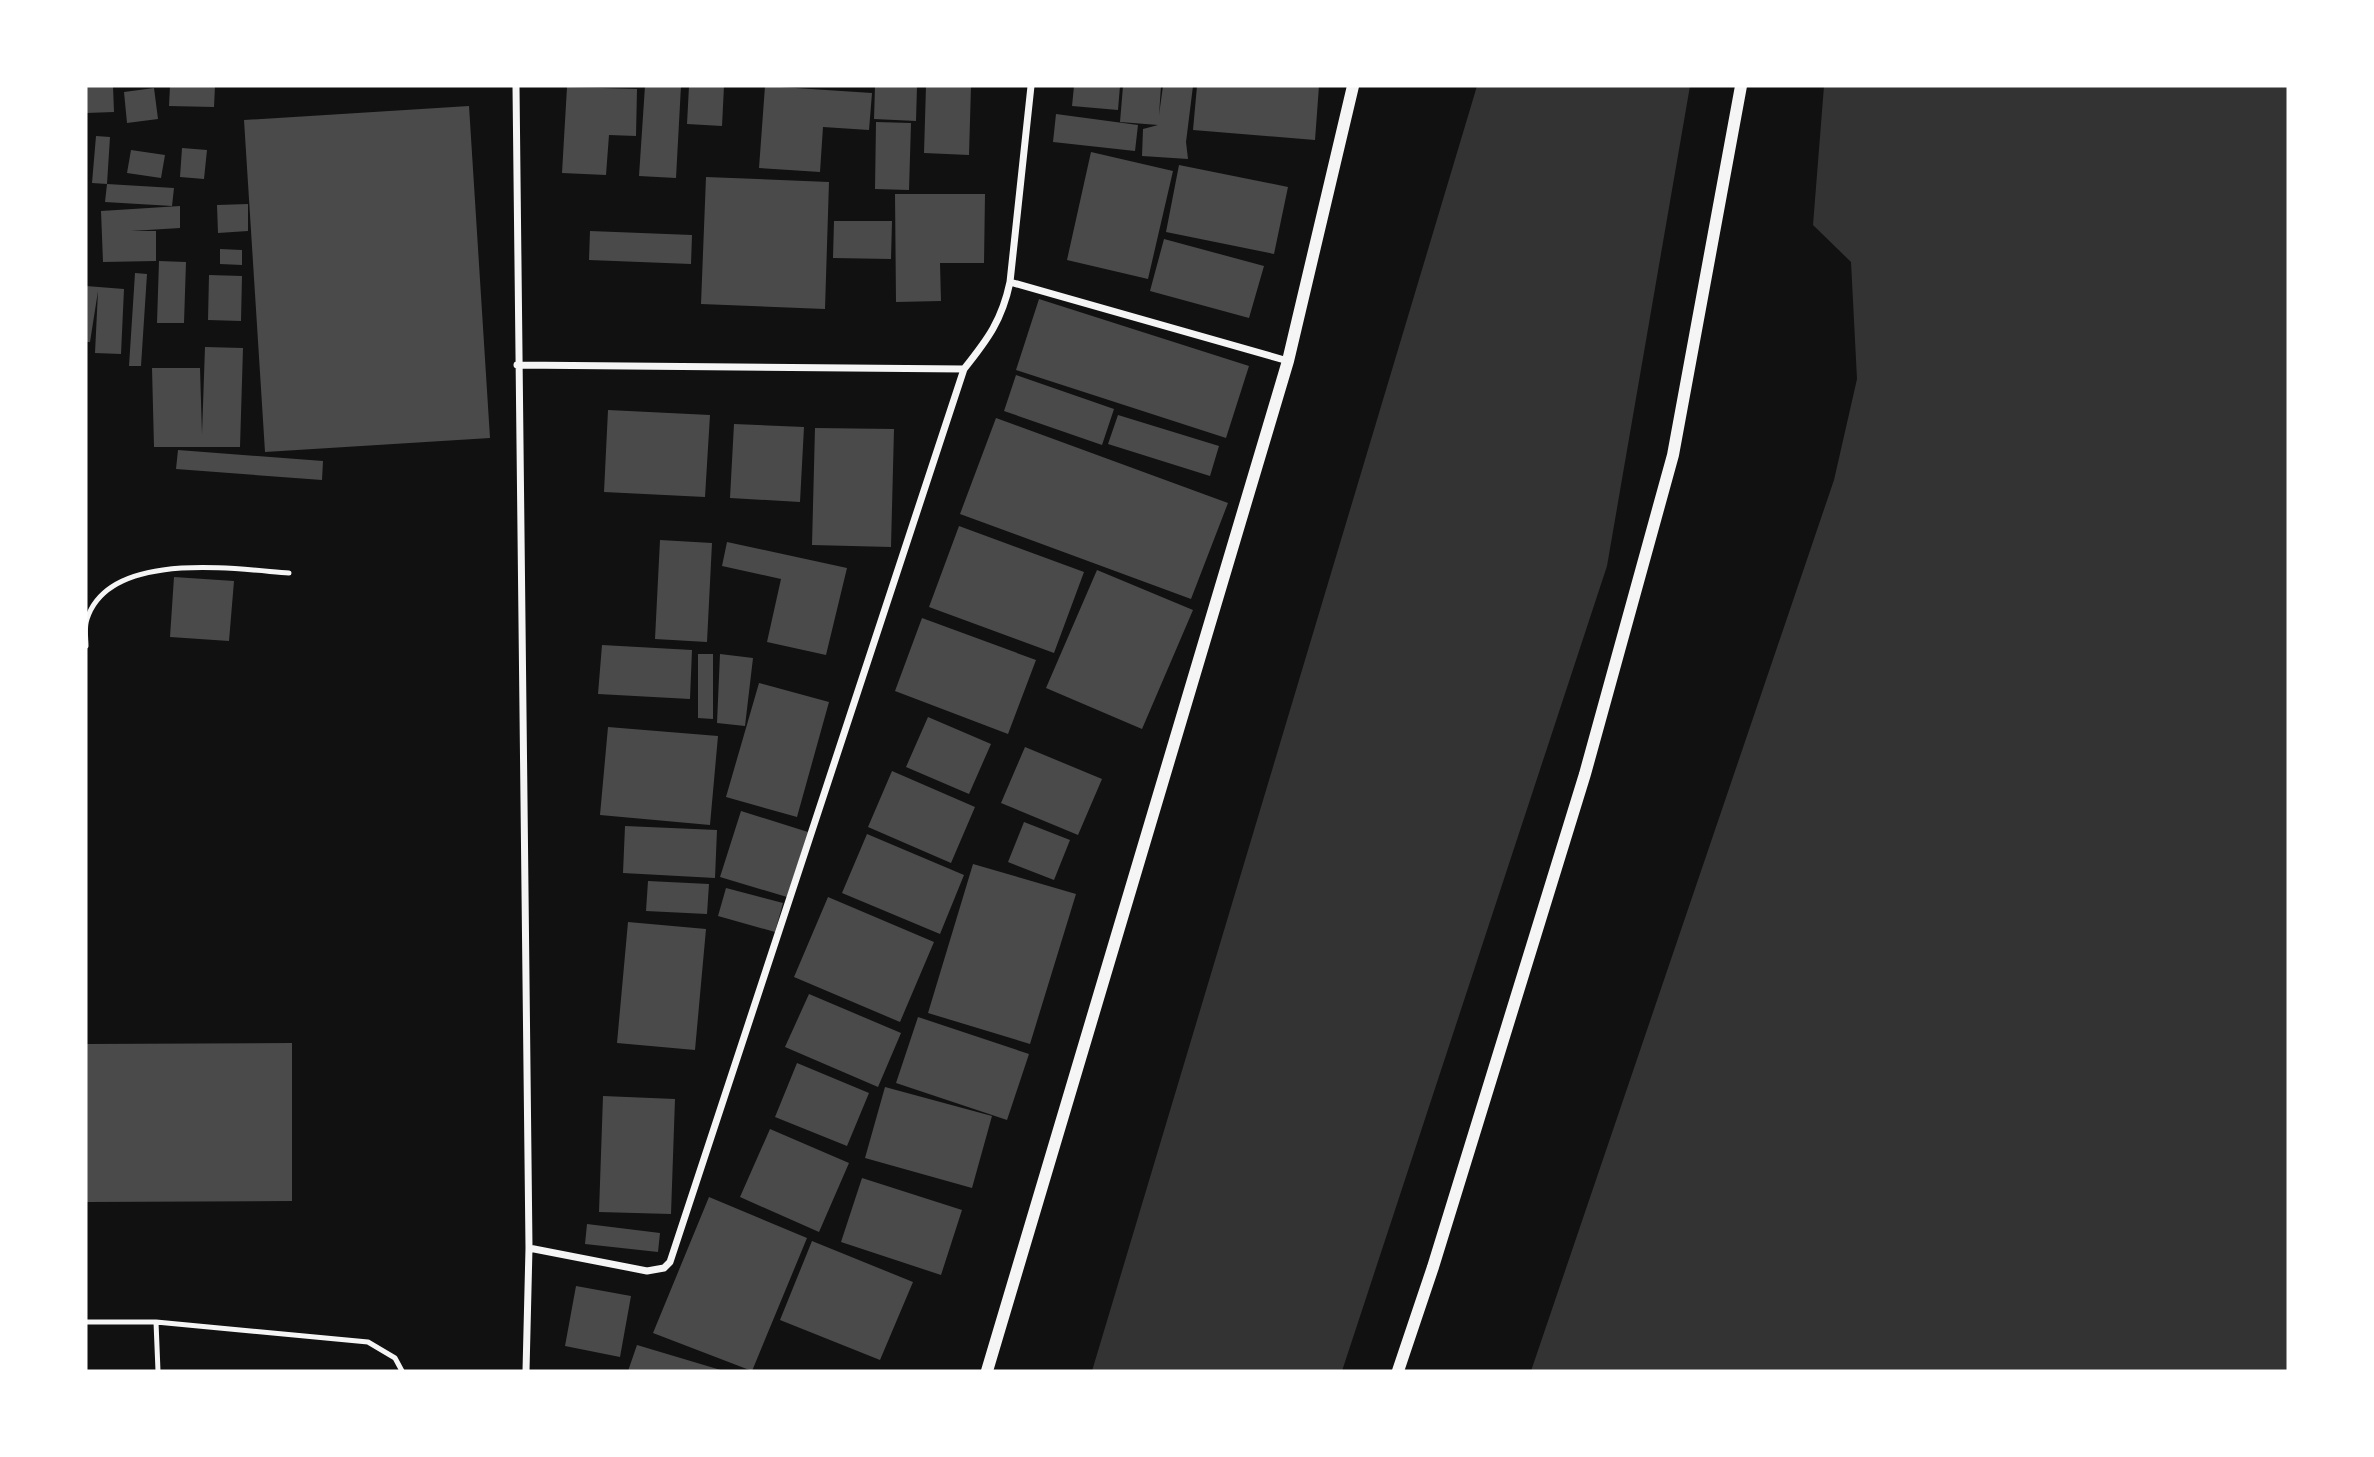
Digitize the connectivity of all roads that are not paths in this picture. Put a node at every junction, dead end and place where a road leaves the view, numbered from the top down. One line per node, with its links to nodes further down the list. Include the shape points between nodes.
1 (516, 86): 7 (street)
2 (1031, 86): 5 (street)
3 (1353, 86): 6 (street)
4 (1741, 86): 18 (street, via 1673,455 1586,774)
5 (1010, 282): 6 (street); 8 (street, via 1004,312)
6 (1288, 361): 17 (street)
7 (517, 365): 8 (street); 11 (street)
8 (964, 369): 11 (street, via 670,1262 647,1271)
9 (289, 573): 10 (lane, via 193,566 126,577 107,589 87,619)
10 (86, 646)
11 (529, 1248): 16 (street)
12 (86, 1322): 13 (lane)
13 (156, 1322): 14 (lane); 15 (lane, via 368,1342 395,1358)
14 (158, 1371)
15 (402, 1371)
16 (526, 1371)
17 (987, 1371)
18 (1398, 1371)

